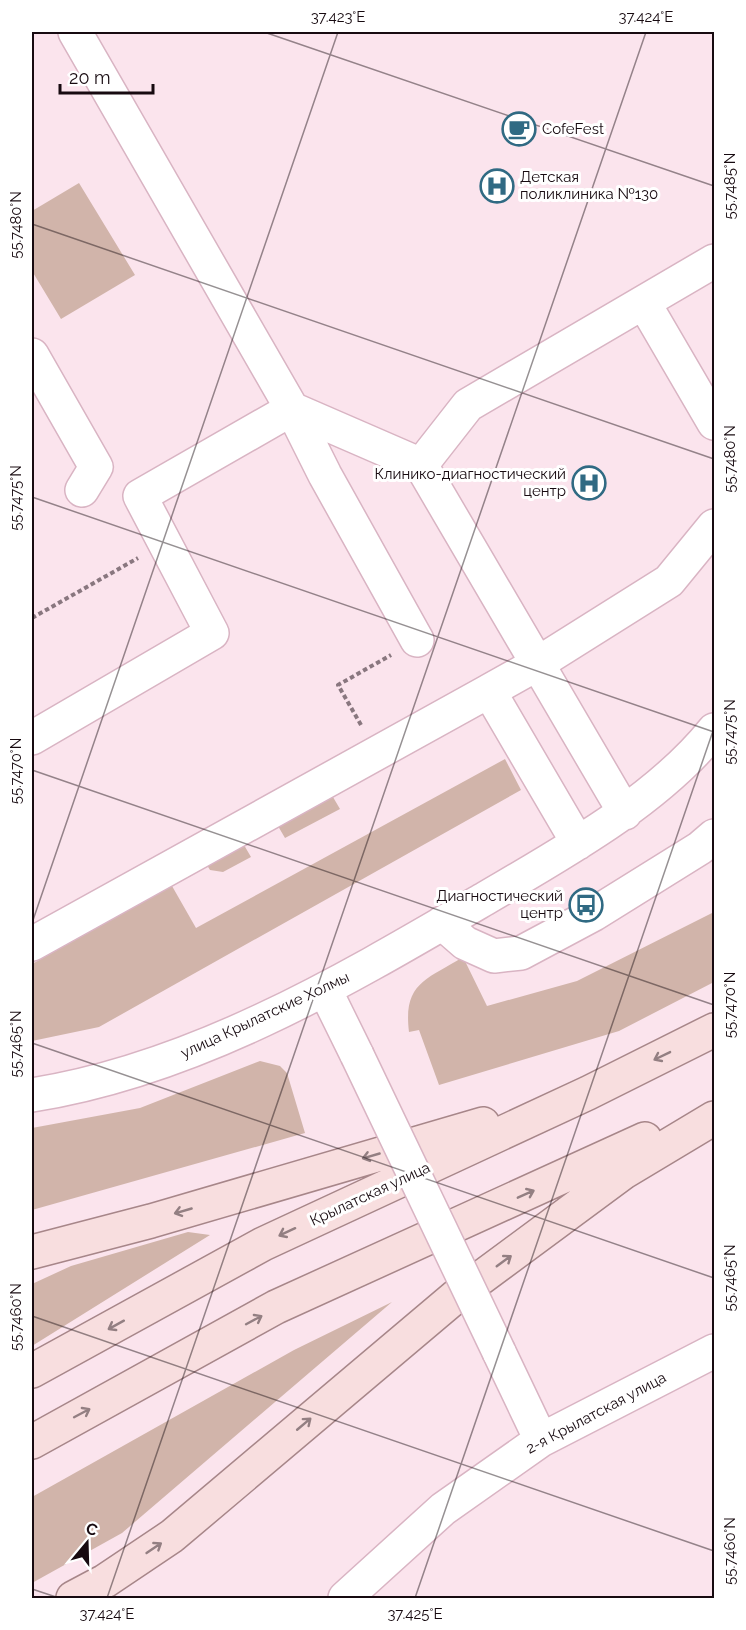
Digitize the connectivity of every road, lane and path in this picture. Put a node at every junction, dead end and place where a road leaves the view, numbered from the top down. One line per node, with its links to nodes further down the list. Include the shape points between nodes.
1 (75, 32): 5 (street)
2 (714, 261): 3 (street)
3 (644, 303): 6 (street); 7 (street, via 468,405)
4 (32, 355): 8 (street, via 96,467)
5 (292, 409): 7 (street); 12 (street); 15 (street, via 140,496 212,633)
6 (714, 423)
7 (421, 465): 13 (street)
8 (82, 490)
9 (714, 526): 13 (street, via 669,581)
10 (135, 548): 11 (path, via 138,558)
11 (32, 618)
12 (417, 640): 17 (path, via 338,685)
13 (537, 664): 14 (street); 18 (street)
14 (489, 691): 17 (street); 20 (street)
15 (32, 738)
16 (711, 742): 18 (street, улица Крылатские Холмы)
17 (377, 753): 22 (street)
18 (625, 813): 20 (street, улица Крылатские Холмы)
19 (714, 836): 21 (street, via 594,914 520,953 494,956 465,943)
20 (578, 843): 21 (street, улица Крылатские Холмы)
21 (442, 923): 23 (street, улица Крылатские Холмы)
22 (32, 944)
23 (325, 990): 26 (street, улица Крылатские Холмы, via 188,1053 122,1075); 32 (street, bridge)
24 (714, 1030): 25 (main road, Крылатская улица, one-way to 25)
25 (588, 1093): 29 (main road, one-way to 29); 31 (main road, Крылатская улица, one-way to 31, via 263,1244)
26 (32, 1095)
27 (714, 1107): 33 (main road, one-way to 27, via 276,1308)
28 (714, 1118): 34 (main road, one-way to 28, via 172,1536 455,1297 624,1172)
29 (32, 1252)
30 (714, 1351): 32 (street, 2-я Крылатская улица)
31 (32, 1371)
32 (541, 1440): 35 (street, 2-я Крылатская улица, via 443,1509)
33 (32, 1442)
34 (73, 1599)
35 (345, 1599)

